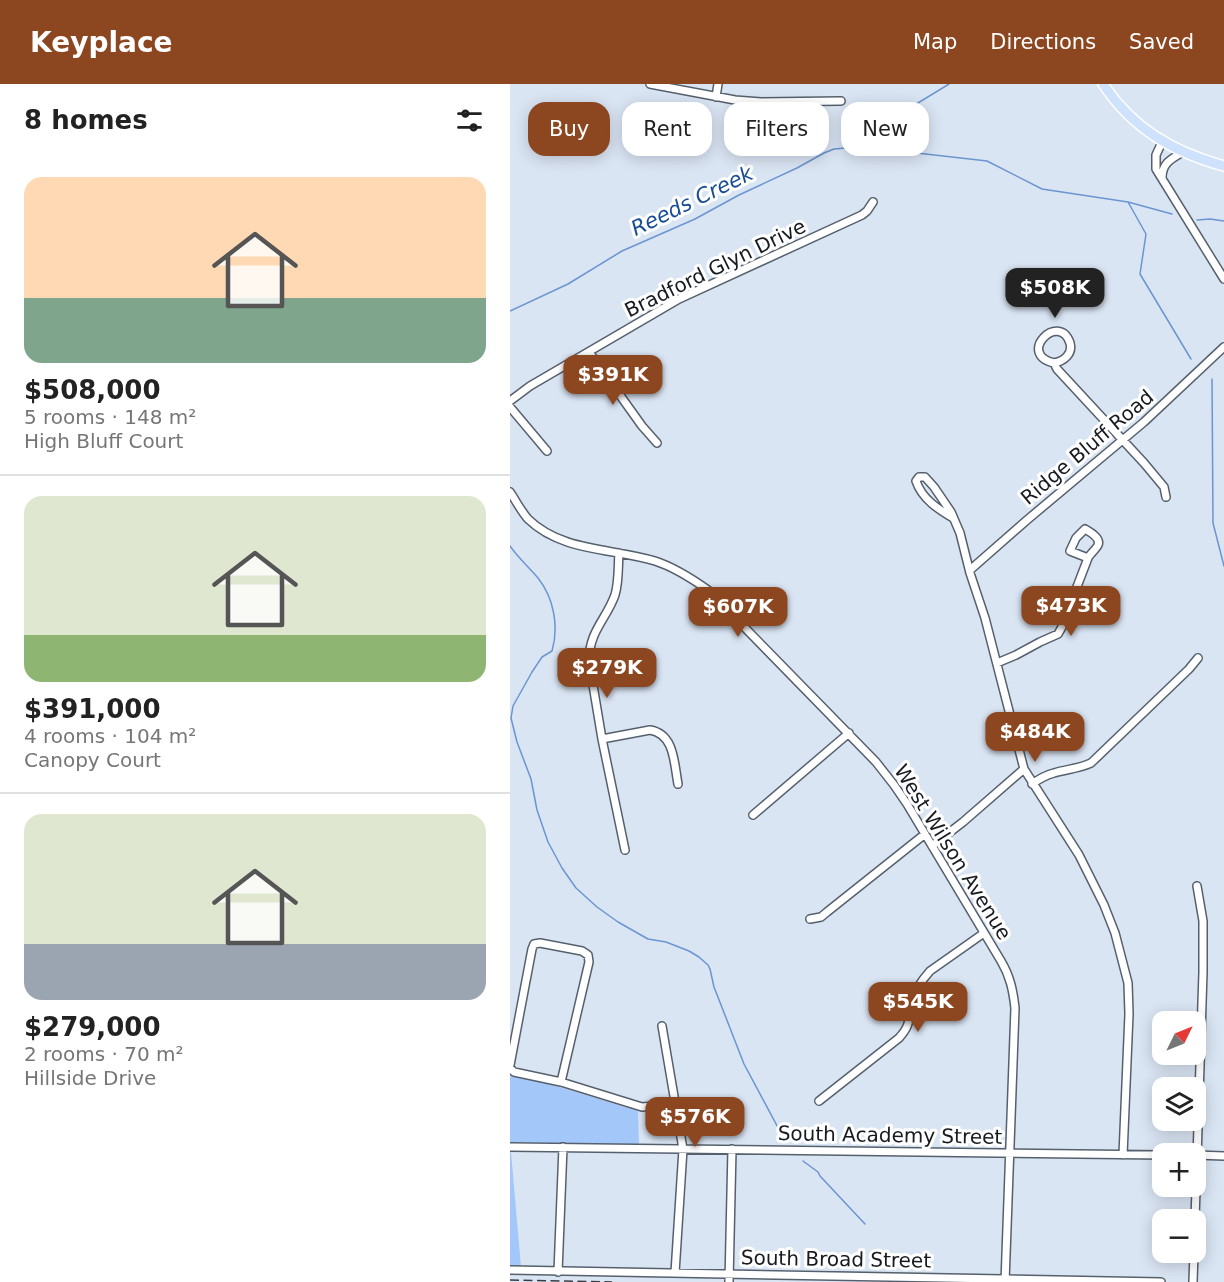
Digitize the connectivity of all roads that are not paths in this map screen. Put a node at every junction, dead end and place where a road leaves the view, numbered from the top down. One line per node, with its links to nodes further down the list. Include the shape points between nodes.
1 (650, 84): 4 (street)
2 (718, 84): 4 (street)
3 (1103, 84): 6 (main road, via 1126,112)
4 (716, 97): 5 (street, via 761,102)
5 (841, 101)
6 (1162, 142): 7 (main road); 9 (street, via 1155,165)
7 (1183, 152): 8 (main road); 9 (street, via 1166,164)
8 (1224, 166)
9 (1162, 180): 11 (street)
10 (873, 202): 13 (street, Bradford Glyn Drive, via 862,215 687,295)
11 (1224, 279)
12 (1224, 347): 17 (street, Ridge Bluff Road)
13 (589, 352): 15 (street, Bradford Glyn Drive); 18 (street)
14 (1054, 363): 14 (street, via 1066,359 1071,348 1066,336 1055,331 1044,336 1039,347 1043,358); 17 (street)
15 (510, 401)
16 (510, 407): 19 (street)
17 (1122, 441): 21 (street, via 1164,487); 25 (street, Ridge Bluff Road)
18 (657, 443)
19 (547, 451)
20 (510, 492): 23 (street, West Wilson Avenue, via 528,518 550,534)
21 (1166, 497)
22 (953, 518): 22 (street, via 930,482 919,477 916,481 923,495); 25 (street)
23 (620, 553): 28 (street, West Wilson Avenue, via 667,565 708,590); 29 (street, via 615,594 593,635 589,653)
24 (1088, 558): 24 (street, via 1070,551 1085,529 1098,542); 27 (street, via 1058,634)
25 (970, 570): 27 (street)
26 (1198, 658): 32 (street, via 1091,763 1055,772)
27 (997, 663): 30 (street)
28 (849, 733): 33 (street); 34 (street, West Wilson Avenue, via 894,785)
29 (602, 740): 31 (street, via 657,731 670,745); 36 (street)
30 (1023, 769): 32 (street); 35 (street)
31 (678, 784)
32 (1032, 784): 51 (street, via 1079,855 1104,905 1126,973 1129,1014)
33 (753, 815)
34 (925, 834): 35 (street, West Wilson Avenue); 38 (street, via 827,912)
35 (932, 846): 39 (street, West Wilson Avenue)
36 (625, 850)
37 (1197, 886): 45 (street, via 1203,943)
38 (810, 919)
39 (984, 933): 43 (street, via 924,978 912,1000 908,1026 899,1038); 50 (street, West Wilson Avenue, via 1013,989)
40 (662, 1026): 44 (street)
41 (510, 1067): 42 (street, via 514,1072); 42 (street, via 534,944 582,951 589,962)
42 (561, 1082): 44 (street, via 642,1107)
43 (819, 1101)
44 (676, 1104): 48 (street)
45 (1196, 1143)
46 (510, 1147): 47 (street, South Academy Street)
47 (563, 1147): 48 (street, South Academy Street); 57 (street)
48 (683, 1149): 49 (street, South Academy Street); 58 (street)
49 (732, 1149): 50 (street, South Academy Street); 59 (street)
50 (1010, 1153): 51 (street, South Academy Street); 60 (street, West Wilson Avenue)
51 (1123, 1155): 52 (street, South Academy Street)
52 (1152, 1155)
53 (1206, 1155): 54 (street)
54 (1224, 1156)
55 (1194, 1263): 62 (street)
56 (510, 1270): 57 (street, South Broad Street)
57 (558, 1272): 58 (street, South Broad Street)
58 (675, 1273): 59 (street, South Broad Street)
59 (729, 1278): 60 (street, South Broad Street)
60 (1005, 1280): 61 (street, South Broad Street)
61 (1161, 1282)
62 (1193, 1282)

